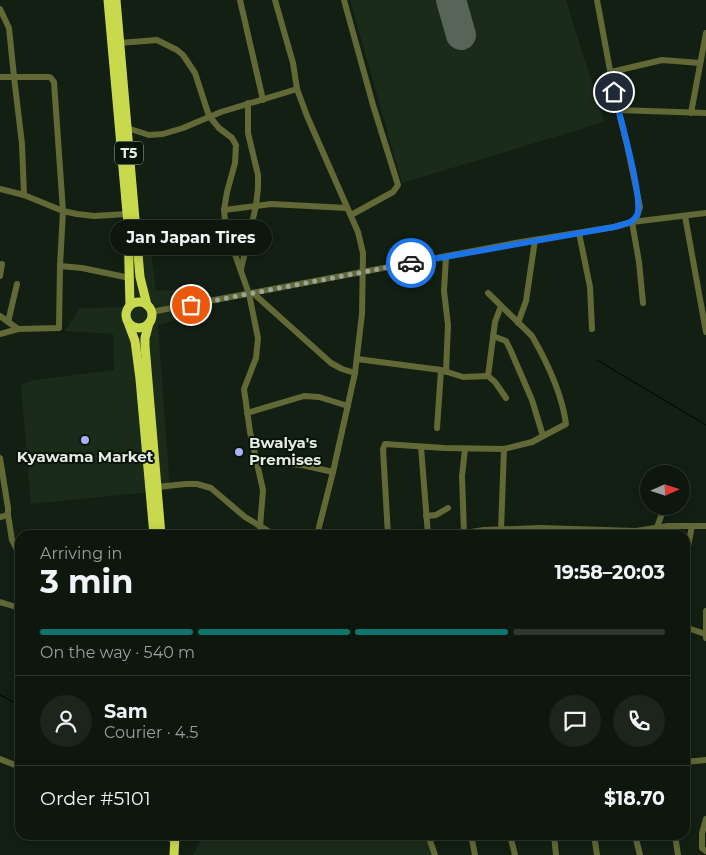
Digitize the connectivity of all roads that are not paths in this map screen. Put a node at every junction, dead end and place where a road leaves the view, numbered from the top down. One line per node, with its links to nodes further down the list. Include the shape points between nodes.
1 (108, 0): 29 (highway, T5)
2 (116, 0): 9 (highway, T5)
3 (240, 0): 15 (street)
4 (275, 0): 14 (street)
5 (344, 0): 30 (street, via 398,185 393,192)
6 (597, 0): 11 (street)
7 (0, 9): 13 (street, via 8,28)
8 (706, 34): 10 (street)
9 (119, 43): 20 (street, via 157,40 177,50 195,72); 21 (highway, T5)
10 (700, 63): 11 (street, via 662,60); 18 (street)
11 (611, 72): 17 (street)
12 (0, 77): 13 (street)
13 (14, 77): 23 (street); 27 (street, via 53,80)
14 (297, 89): 15 (street); 25 (street)
15 (263, 100): 16 (street)
16 (248, 103): 20 (street); 24 (street, via 248,133 258,175)
17 (618, 110): 18 (street); 32 (street, via 640,207)
18 (691, 113): 19 (street)
19 (706, 113)
20 (209, 116): 21 (street, via 183,128 156,135); 26 (street, via 236,145)
21 (127, 128): 48 (highway, T5, via 140,278)
22 (0, 189): 23 (street)
23 (24, 194): 27 (street)
24 (256, 206): 25 (street); 26 (street); 38 (street)
25 (348, 208): 30 (street)
26 (224, 210): 38 (street, via 226,229)
27 (63, 211): 29 (street, via 94,216); 37 (street)
28 (706, 213): 31 (street)
29 (127, 214): 41 (highway, T5)
30 (351, 215): 39 (street, via 361,242)
31 (685, 216): 32 (street); 56 (street)
32 (632, 222): 33 (street); 45 (street)
33 (579, 233): 34 (street); 54 (street, via 590,287)
34 (535, 240): 35 (street); 52 (street, via 526,301)
35 (446, 256): 39 (street); 60 (street, via 444,291 448,325)
36 (2, 264): 40 (street)
37 (60, 266): 41 (street); 55 (street, via 59,328)
38 (241, 269): 43 (street)
39 (363, 272): 43 (street); 59 (street)
40 (0, 276)
41 (130, 278): 46 (highway, T5)
42 (17, 284): 50 (street)
43 (251, 293): 48 (street); 61 (street, via 331,364); 65 (street, via 258,343 256,358 245,385)
44 (488, 293): 47 (street)
45 (643, 303)
46 (130, 305): 48 (highway, via 137,302); 53 (highway, T5, via 125,315)
47 (501, 306): 52 (street); 58 (street)
48 (149, 309): 51 (highway, T5)
49 (0, 316): 50 (street)
50 (8, 322): 55 (street)
51 (149, 323): 53 (highway, via 140,329); 74 (highway, T5, via 145,346)
52 (518, 323): 67 (street, via 532,336 544,357 566,424)
53 (130, 325): 84 (highway, T5, via 140,379)
54 (592, 328)
55 (18, 329): 57 (street)
56 (706, 332)
57 (0, 334)
58 (493, 336): 62 (street); 67 (street, via 506,341 510,349)
59 (357, 359): 60 (street); 61 (street)
60 (443, 371): 62 (street, via 463,377); 66 (street)
61 (355, 373): 64 (street)
62 (488, 376): 63 (street)
63 (506, 398)
64 (348, 406): 65 (street, via 304,396); 73 (street)
65 (247, 413): 72 (street)
66 (437, 428)
67 (543, 436): 70 (street, via 524,445)
68 (421, 447): 69 (street); 78 (street); 88 (street, via 383,445)
69 (465, 449): 70 (street); 90 (street, via 462,476)
70 (504, 449): 91 (street)
71 (0, 458): 76 (street)
72 (257, 462): 73 (street, via 302,465); 82 (street, via 263,490)
73 (333, 472): 87 (street)
74 (156, 487): 82 (street, via 197,484 211,488); 85 (highway, T5)
75 (448, 508): 78 (street, via 436,516)
76 (8, 515): 79 (street); 94 (street)
77 (662, 515): 83 (street)
78 (426, 516): 89 (street)
79 (0, 517)
80 (692, 526): 81 (street); 83 (street); 93 (street)
81 (706, 526)
82 (260, 527): 86 (street)
83 (657, 527): 92 (street)
84 (154, 530)
85 (160, 530)
86 (266, 530)
87 (319, 530)
88 (388, 530)
89 (427, 530)
90 (464, 530)
91 (502, 530)
92 (646, 530)
93 (690, 536)
94 (15, 546)
95 (0, 602): 96 (street)
96 (15, 606)
97 (706, 610): 99 (street)
98 (690, 628): 99 (street)
99 (706, 636)
100 (0, 759): 103 (street)
101 (706, 760): 102 (street)
102 (690, 762)
103 (15, 765)
104 (706, 819): 114 (street, via 702,848)
105 (176, 840): 115 (highway)
106 (178, 840): 116 (highway)
107 (430, 840): 117 (street)
108 (472, 840): 118 (street)
109 (511, 840): 119 (street)
110 (554, 840): 120 (street)
111 (595, 840): 121 (street)
112 (636, 840): 122 (street)
113 (675, 840): 123 (street)
114 (706, 851)
115 (174, 855)
116 (180, 855)
117 (435, 855)
118 (475, 855)
119 (515, 855)
120 (556, 855)
121 (597, 855)
122 (640, 855)
123 (678, 855)

